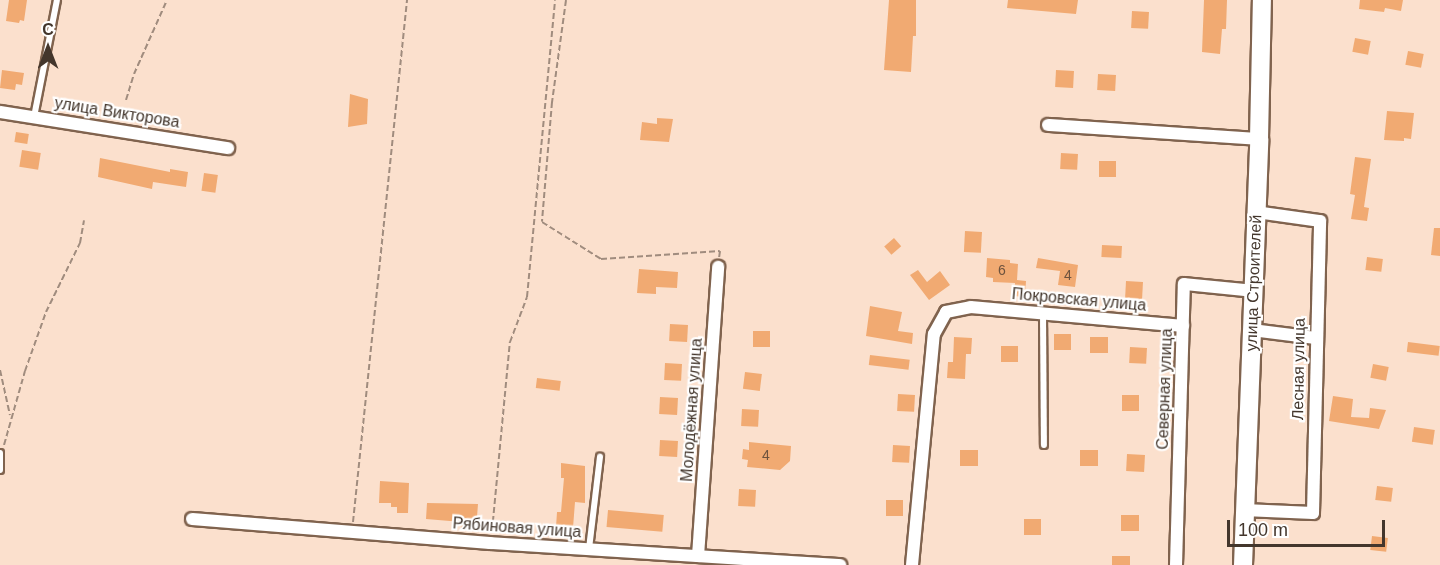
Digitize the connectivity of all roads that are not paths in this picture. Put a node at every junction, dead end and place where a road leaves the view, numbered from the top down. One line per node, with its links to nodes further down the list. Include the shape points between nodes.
1 (57, 0): 4 (lane)
2 (1262, 0): 6 (main road, улица Строителей)
3 (0, 112): 4 (street, улица Викторова)
4 (34, 117): 7 (street, улица Викторова)
5 (1048, 124): 6 (street)
6 (1260, 139): 8 (main road, улица Строителей)
7 (228, 148)
8 (1256, 212): 10 (main road, улица Строителей); 14 (street, Лесная улица, via 1320,221)
9 (718, 267): 22 (street, Молодёжная улица)
10 (1254, 291): 12 (street, Северная улица, via 1184,284); 13 (main road, улица Строителей)
11 (1043, 314): 12 (street, Покровская улица); 15 (lane); 24 (street, Покровская улица, via 971,307 946,312 934,334)
12 (1183, 326): 25 (street, Северная улица)
13 (1252, 330): 14 (street); 19 (main road, улица Строителей)
14 (1315, 338): 19 (street, Лесная улица, via 1313,513)
15 (1044, 445)
16 (1, 455): 18 (lane)
17 (600, 457): 21 (lane)
18 (0, 470)
19 (1244, 510): 26 (main road, улица Строителей)
20 (192, 519): 21 (street, Рябиновая улица)
21 (589, 549): 22 (street, Рябиновая улица)
22 (698, 556): 23 (street, Рябиновая улица)
23 (840, 565)
24 (912, 565)
25 (1176, 565)
26 (1243, 565)

